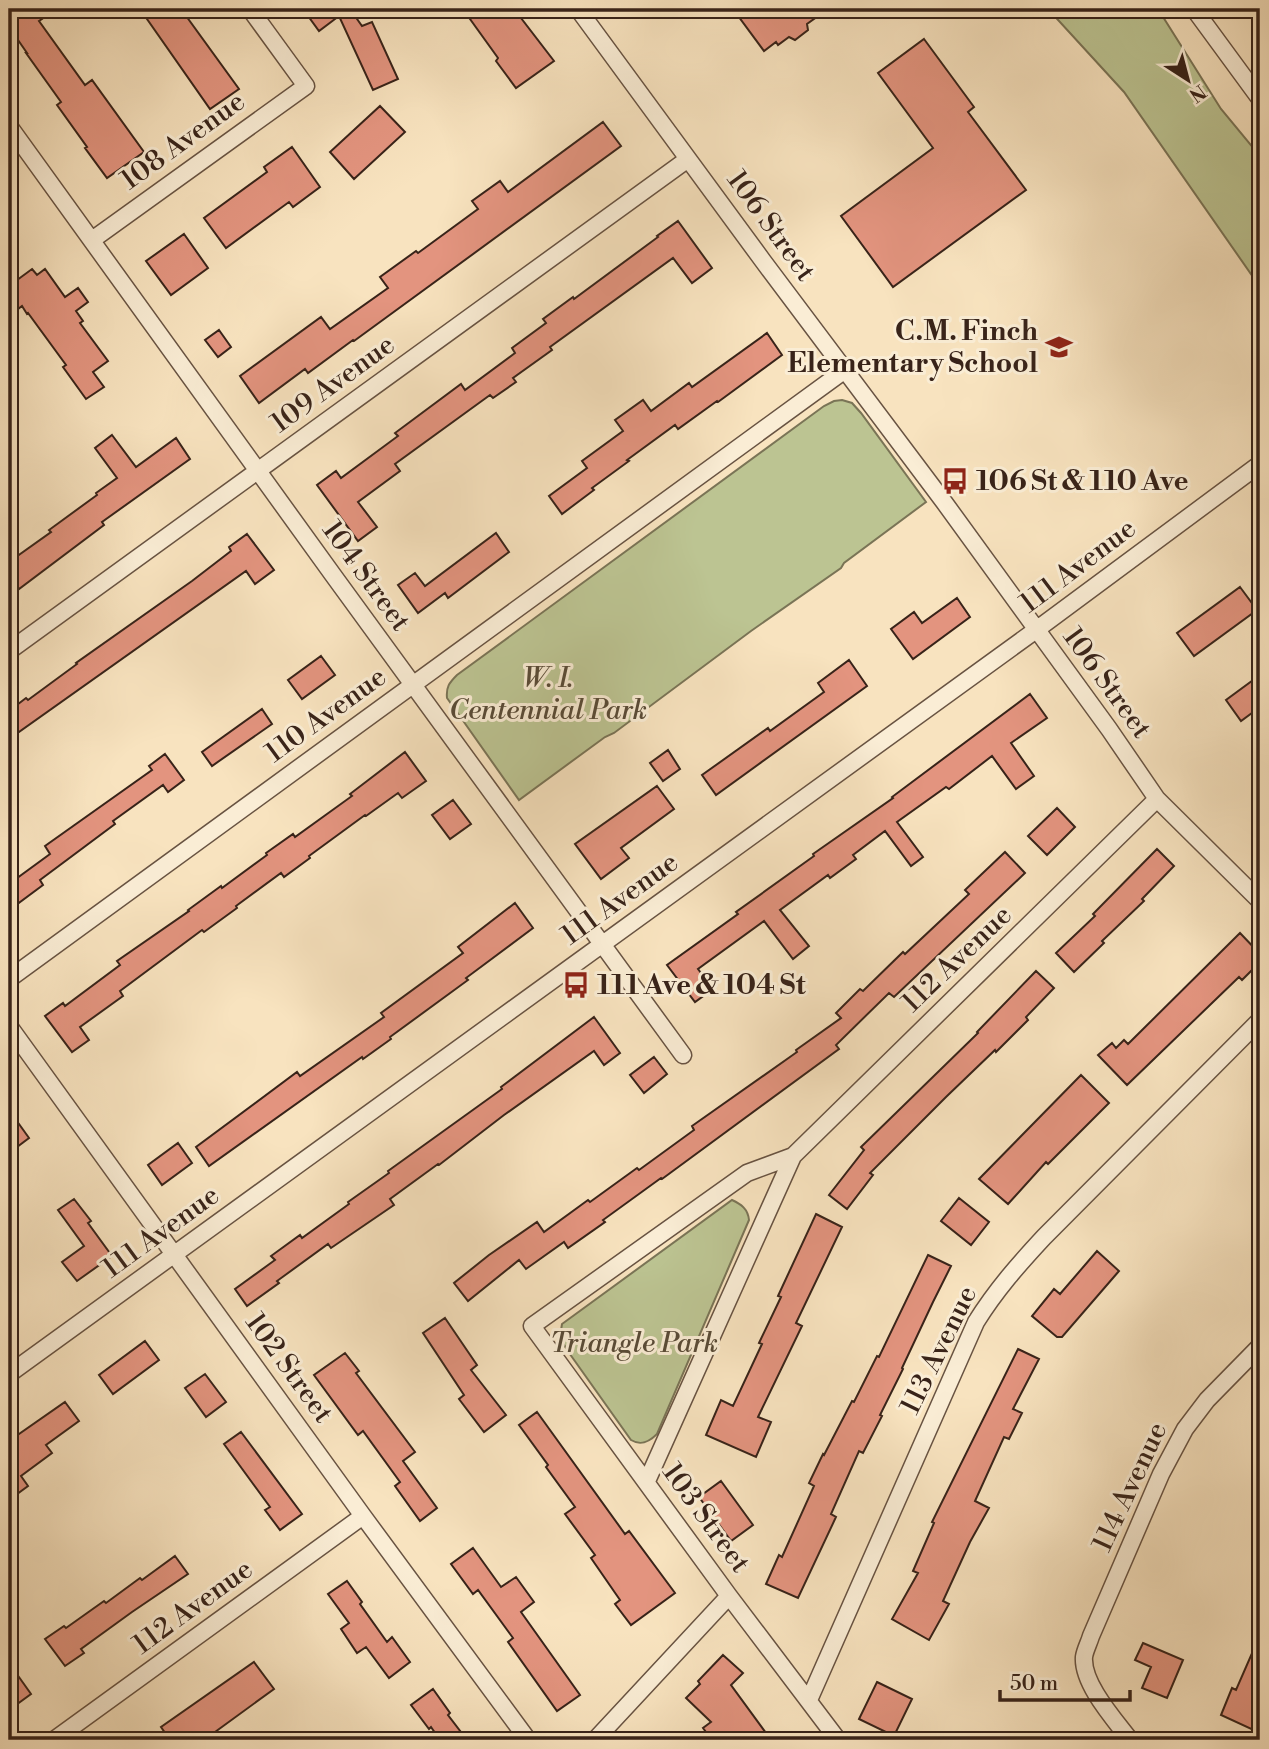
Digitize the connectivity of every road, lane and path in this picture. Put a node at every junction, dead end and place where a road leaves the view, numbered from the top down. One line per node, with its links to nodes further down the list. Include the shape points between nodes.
1 (250, 9): 7 (street, 108 Avenue, via 306,86)
2 (578, 9): 6 (street, 106 Street)
3 (1194, 9): 4 (street)
4 (1260, 99)
5 (9, 126): 7 (street, 104 Street)
6 (688, 159): 8 (street, 106 Street); 10 (street, 109 Avenue)
7 (92, 240): 10 (street, 104 Street)
8 (845, 370): 11 (street, 106 Street); 13 (street, 110 Avenue)
9 (1260, 464): 11 (street, 111 Avenue)
10 (258, 471): 12 (street, 109 Avenue); 13 (street, 104 Street)
11 (1036, 630): 14 (street, 106 Street); 16 (street, 111 Avenue)
12 (9, 651)
13 (412, 684): 16 (street, 104 Street); 17 (street, 110 Avenue)
14 (1157, 799): 15 (street, 106 Street); 21 (street, 112 Avenue)
15 (1260, 901)
16 (603, 944): 20 (street, 104 Street); 22 (street, 111 Avenue)
17 (9, 979)
18 (1260, 1020): 29 (street, 113 Avenue, via 1044,1237 993,1295 976,1322)
19 (9, 1026): 22 (street, 102 Street)
20 (684, 1055)
21 (793, 1156): 23 (street, 112 Avenue, via 747,1172); 26 (street, 112 Avenue)
22 (174, 1255): 25 (street, 111 Avenue); 27 (street, 102 Street)
23 (532, 1326): 26 (street, 103 Street)
24 (1260, 1346): 34 (street, 114 Avenue, via 1185,1429 1161,1474 1084,1656 1085,1671 1095,1690)
25 (9, 1374)
26 (647, 1481): 28 (street, 103 Street)
27 (363, 1516): 30 (street, 112 Avenue); 31 (street, 102 Street)
28 (729, 1596): 29 (street, 103 Street); 32 (street)
29 (809, 1700): 33 (street, 103 Street)
30 (54, 1740)
31 (528, 1740)
32 (595, 1740)
33 (838, 1740)
34 (1130, 1740)

